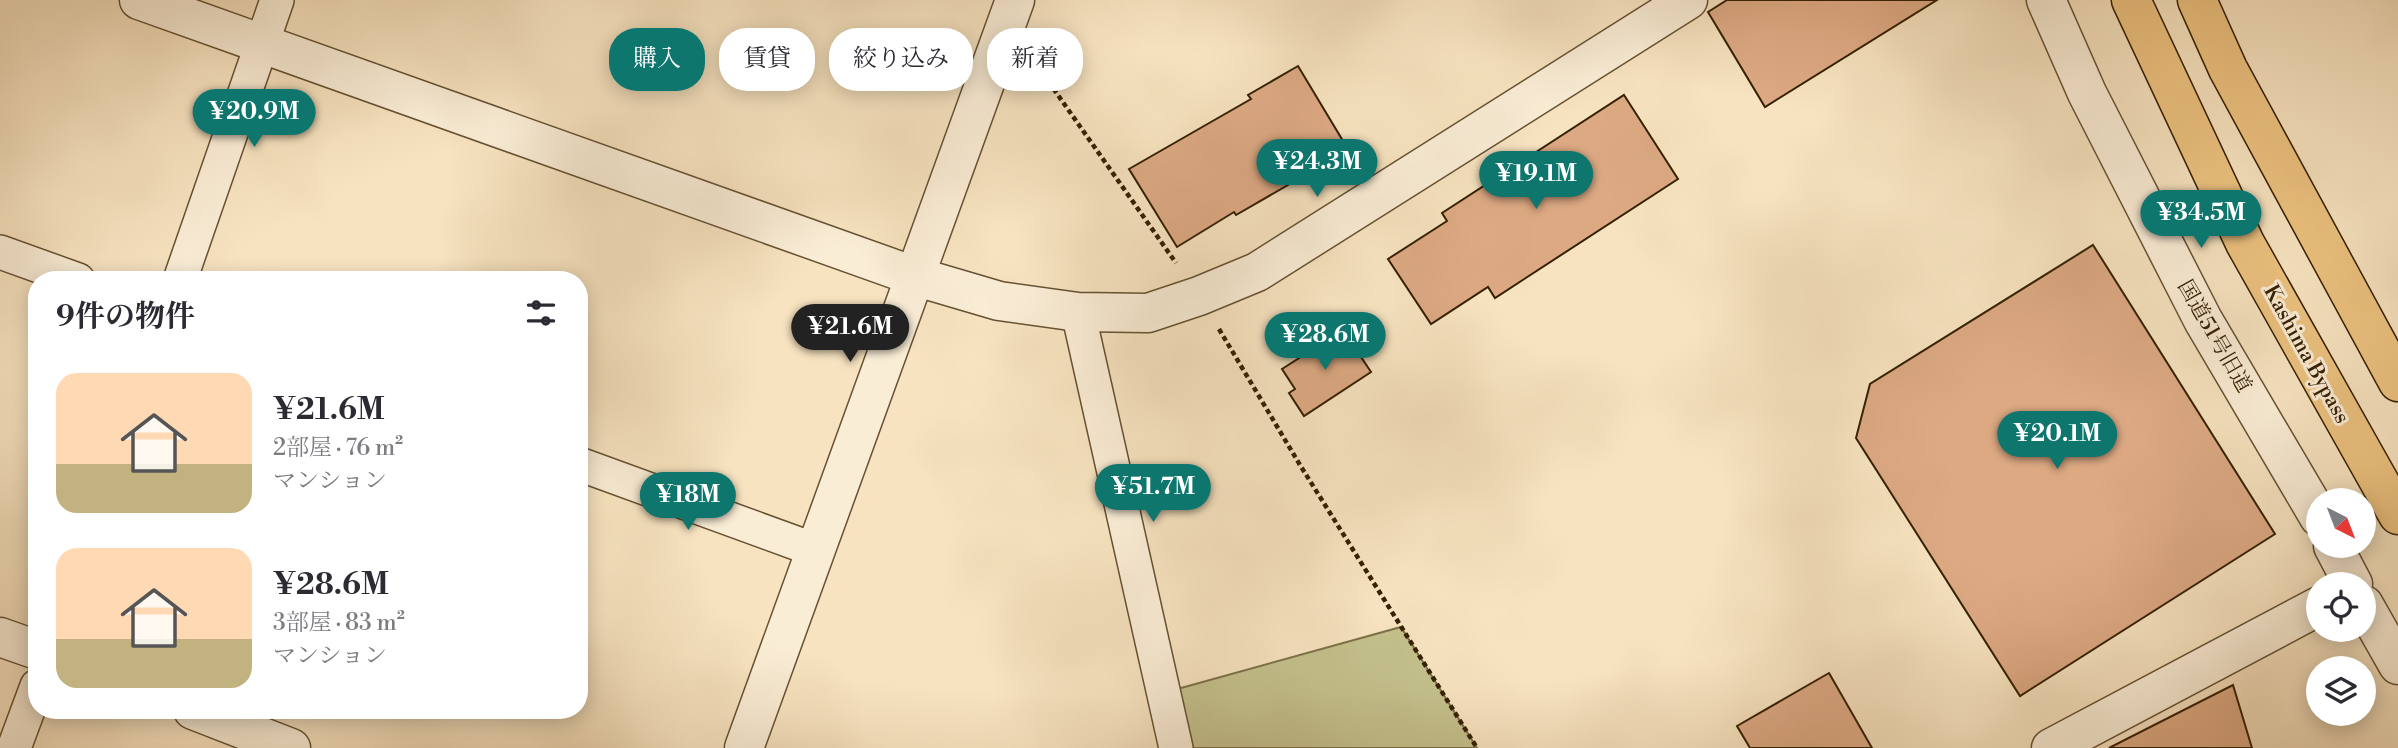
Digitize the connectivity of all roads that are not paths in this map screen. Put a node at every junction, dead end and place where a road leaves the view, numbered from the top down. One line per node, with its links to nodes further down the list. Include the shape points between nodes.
1 (139, 0): 8 (street)
2 (277, 0): 8 (street)
3 (1688, 0): 13 (street, via 1257,272 1148,313)
4 (2046, 0): 16 (street, 国道51号旧道, via 2087,93 2203,320)
5 (2131, 0): 17 (highway, Kashima Bypass, via 2245,243)
6 (2197, 0): 14 (highway, via 2228,69)
7 (1011, 11): 12 (street)
8 (262, 44): 11 (street); 12 (street)
9 (0, 252): 10 (street)
10 (53, 271)
11 (183, 271)
12 (914, 276): 13 (street, via 999,301); 18 (street)
13 (1078, 313): 29 (street)
14 (2398, 382)
15 (588, 467): 18 (street)
16 (2306, 495)
17 (2398, 515)
18 (815, 550): 28 (street)
19 (2306, 613): 30 (street)
20 (2376, 626): 23 (street)
21 (0, 636): 22 (street)
22 (28, 647)
23 (2398, 665)
24 (28, 709): 26 (street)
25 (216, 719): 27 (street)
26 (13, 748)
27 (291, 748)
28 (744, 748)
29 (1176, 748)
30 (2051, 748)

